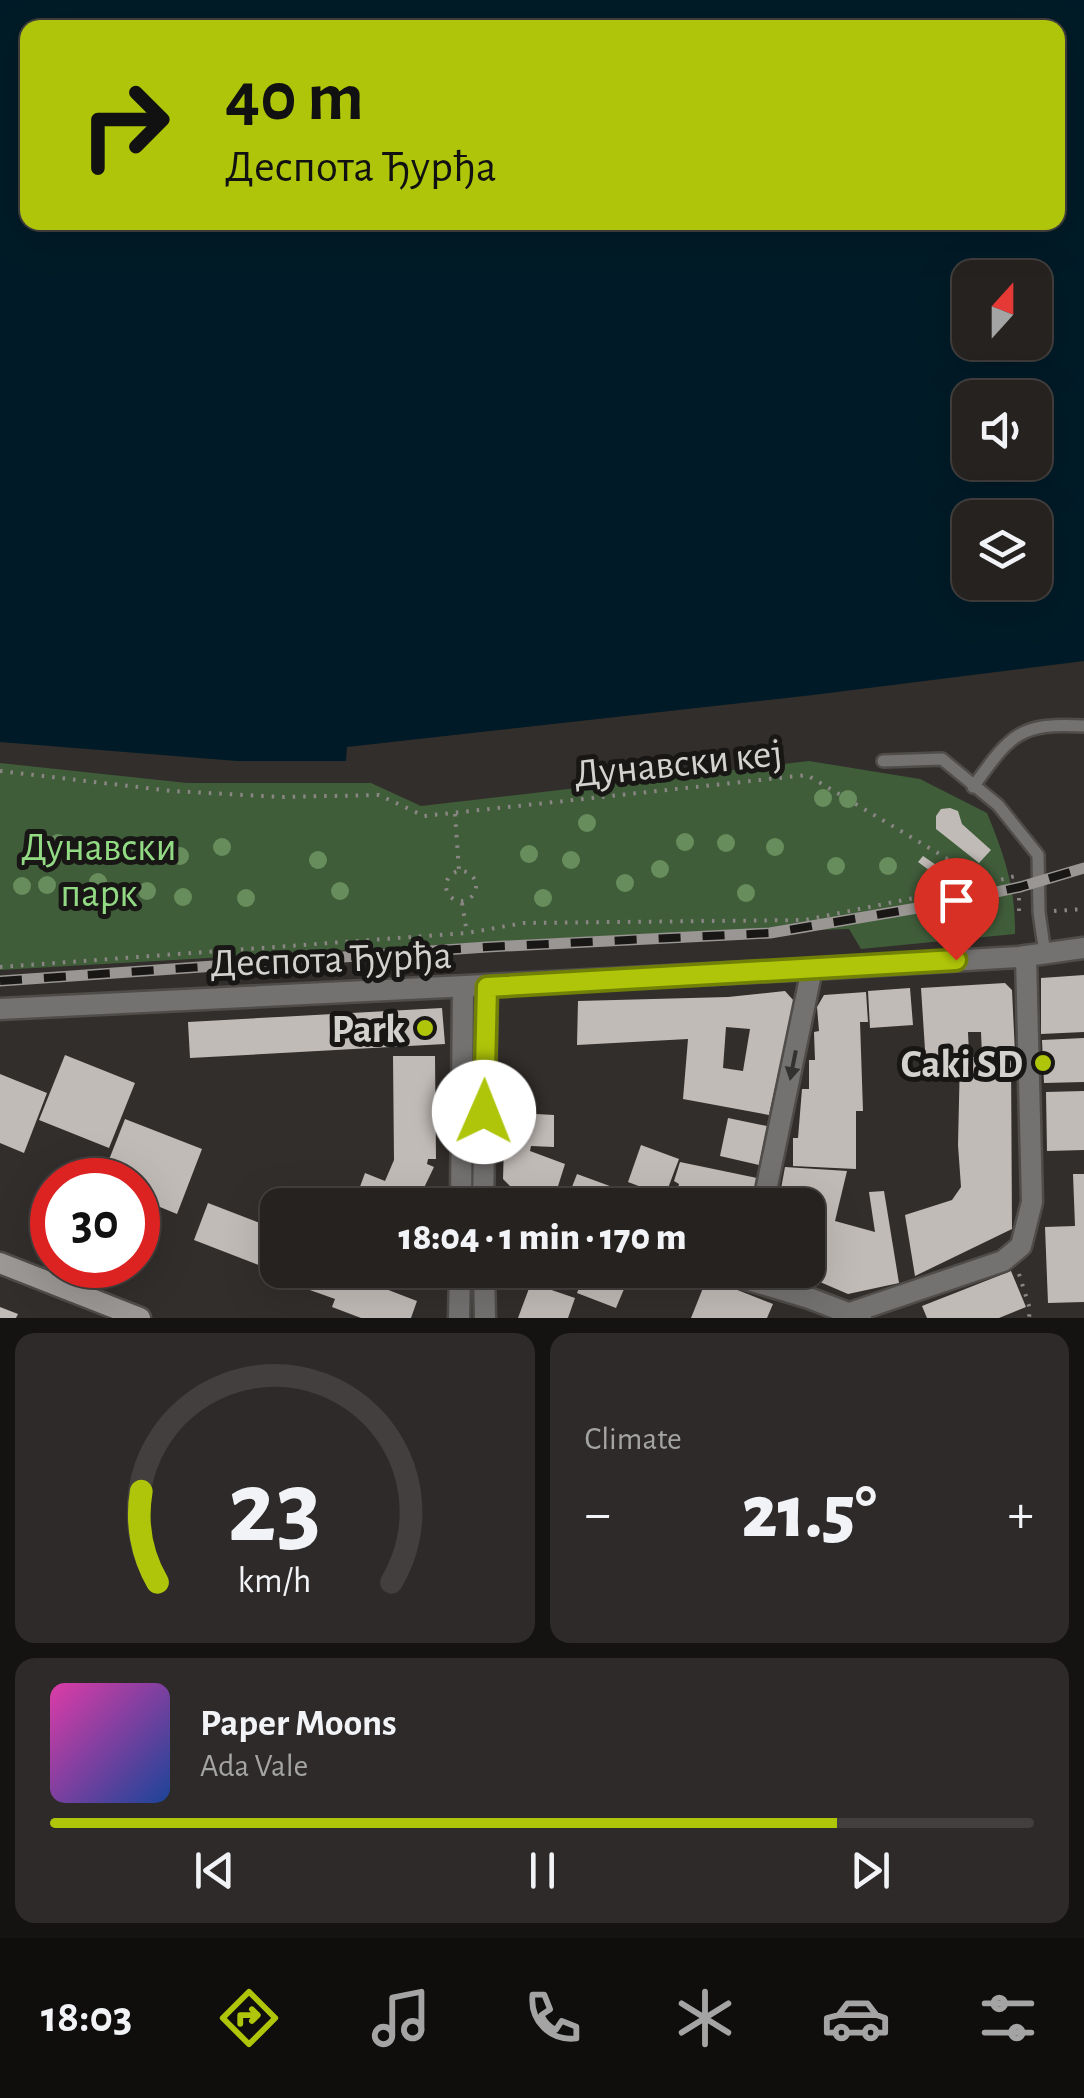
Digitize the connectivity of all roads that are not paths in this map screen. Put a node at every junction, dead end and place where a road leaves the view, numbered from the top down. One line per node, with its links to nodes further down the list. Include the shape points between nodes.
1 (1084, 726): 3 (lane, via 1050,724 1020,733)
2 (882, 761): 3 (lane, via 942,759)
3 (974, 787): 5 (lane, via 998,805 1038,855)
4 (1084, 948): 5 (street, Деспота Ђурђа)
5 (1036, 955): 6 (street, Деспота Ђурђа); 17 (street, via 1032,1202 1021,1246 1013,1255)
6 (812, 969): 7 (street, Деспота Ђурђа); 12 (street, one-way to 12)
7 (487, 987): 8 (street, Деспота Ђурђа); 11 (street)
8 (462, 988): 9 (street, Деспота Ђурђа); 10 (street)
9 (0, 1010)
10 (461, 1188)
11 (488, 1188)
12 (767, 1188)
13 (0, 1263): 18 (main road)
14 (460, 1288): 19 (street)
15 (484, 1288): 20 (street)
16 (782, 1288): 17 (street)
17 (856, 1316)
18 (140, 1318)
19 (459, 1318)
20 (485, 1318)

